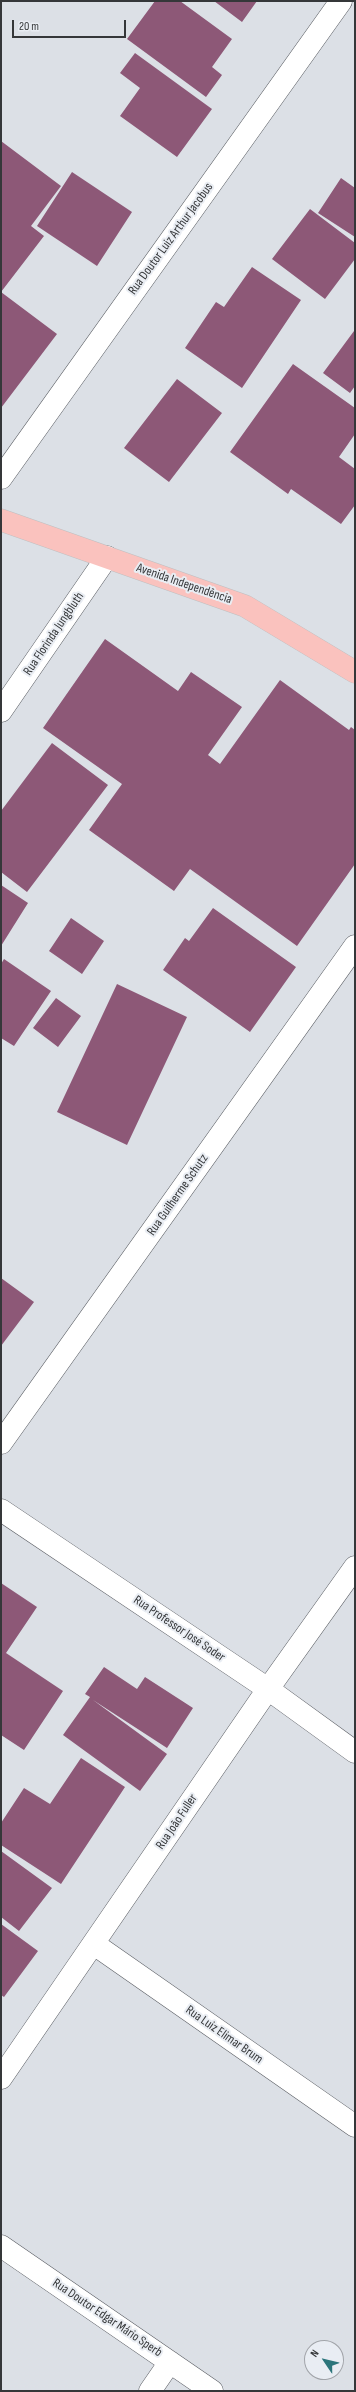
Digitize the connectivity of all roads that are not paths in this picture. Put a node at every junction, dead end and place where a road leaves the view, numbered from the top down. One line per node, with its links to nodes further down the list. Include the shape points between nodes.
1 (341, 1): 2 (street, Rua Doutor Luiz Arthur Jacobus)
2 (1, 478)
3 (1, 520): 4 (main road, Avenida Independência)
4 (107, 557): 5 (main road, Avenida Independência, via 245,606); 6 (street, Rua Florinda Jungbluth)
5 (355, 672)
6 (1, 711)
7 (355, 946): 8 (street, Rua Guilherme Schutz)
8 (1, 1443)
9 (1, 1510): 11 (street, Rua Professor José Soder)
10 (355, 1567): 11 (street, Rua João Fuller)
11 (268, 1689): 12 (street, Rua Professor José Soder); 13 (street, Rua João Fuller)
12 (355, 1752)
13 (94, 1944): 14 (street, Rua João Fuller); 15 (street, Rua Luiz Elimar Brum)
14 (1, 2078)
15 (355, 2126)
16 (1, 2246): 17 (street, Rua Doutor Edgar Mário Sperb)
17 (170, 2362): 18 (street); 19 (street, Rua Doutor Edgar Mário Sperb)
18 (150, 2391)
19 (212, 2391)

